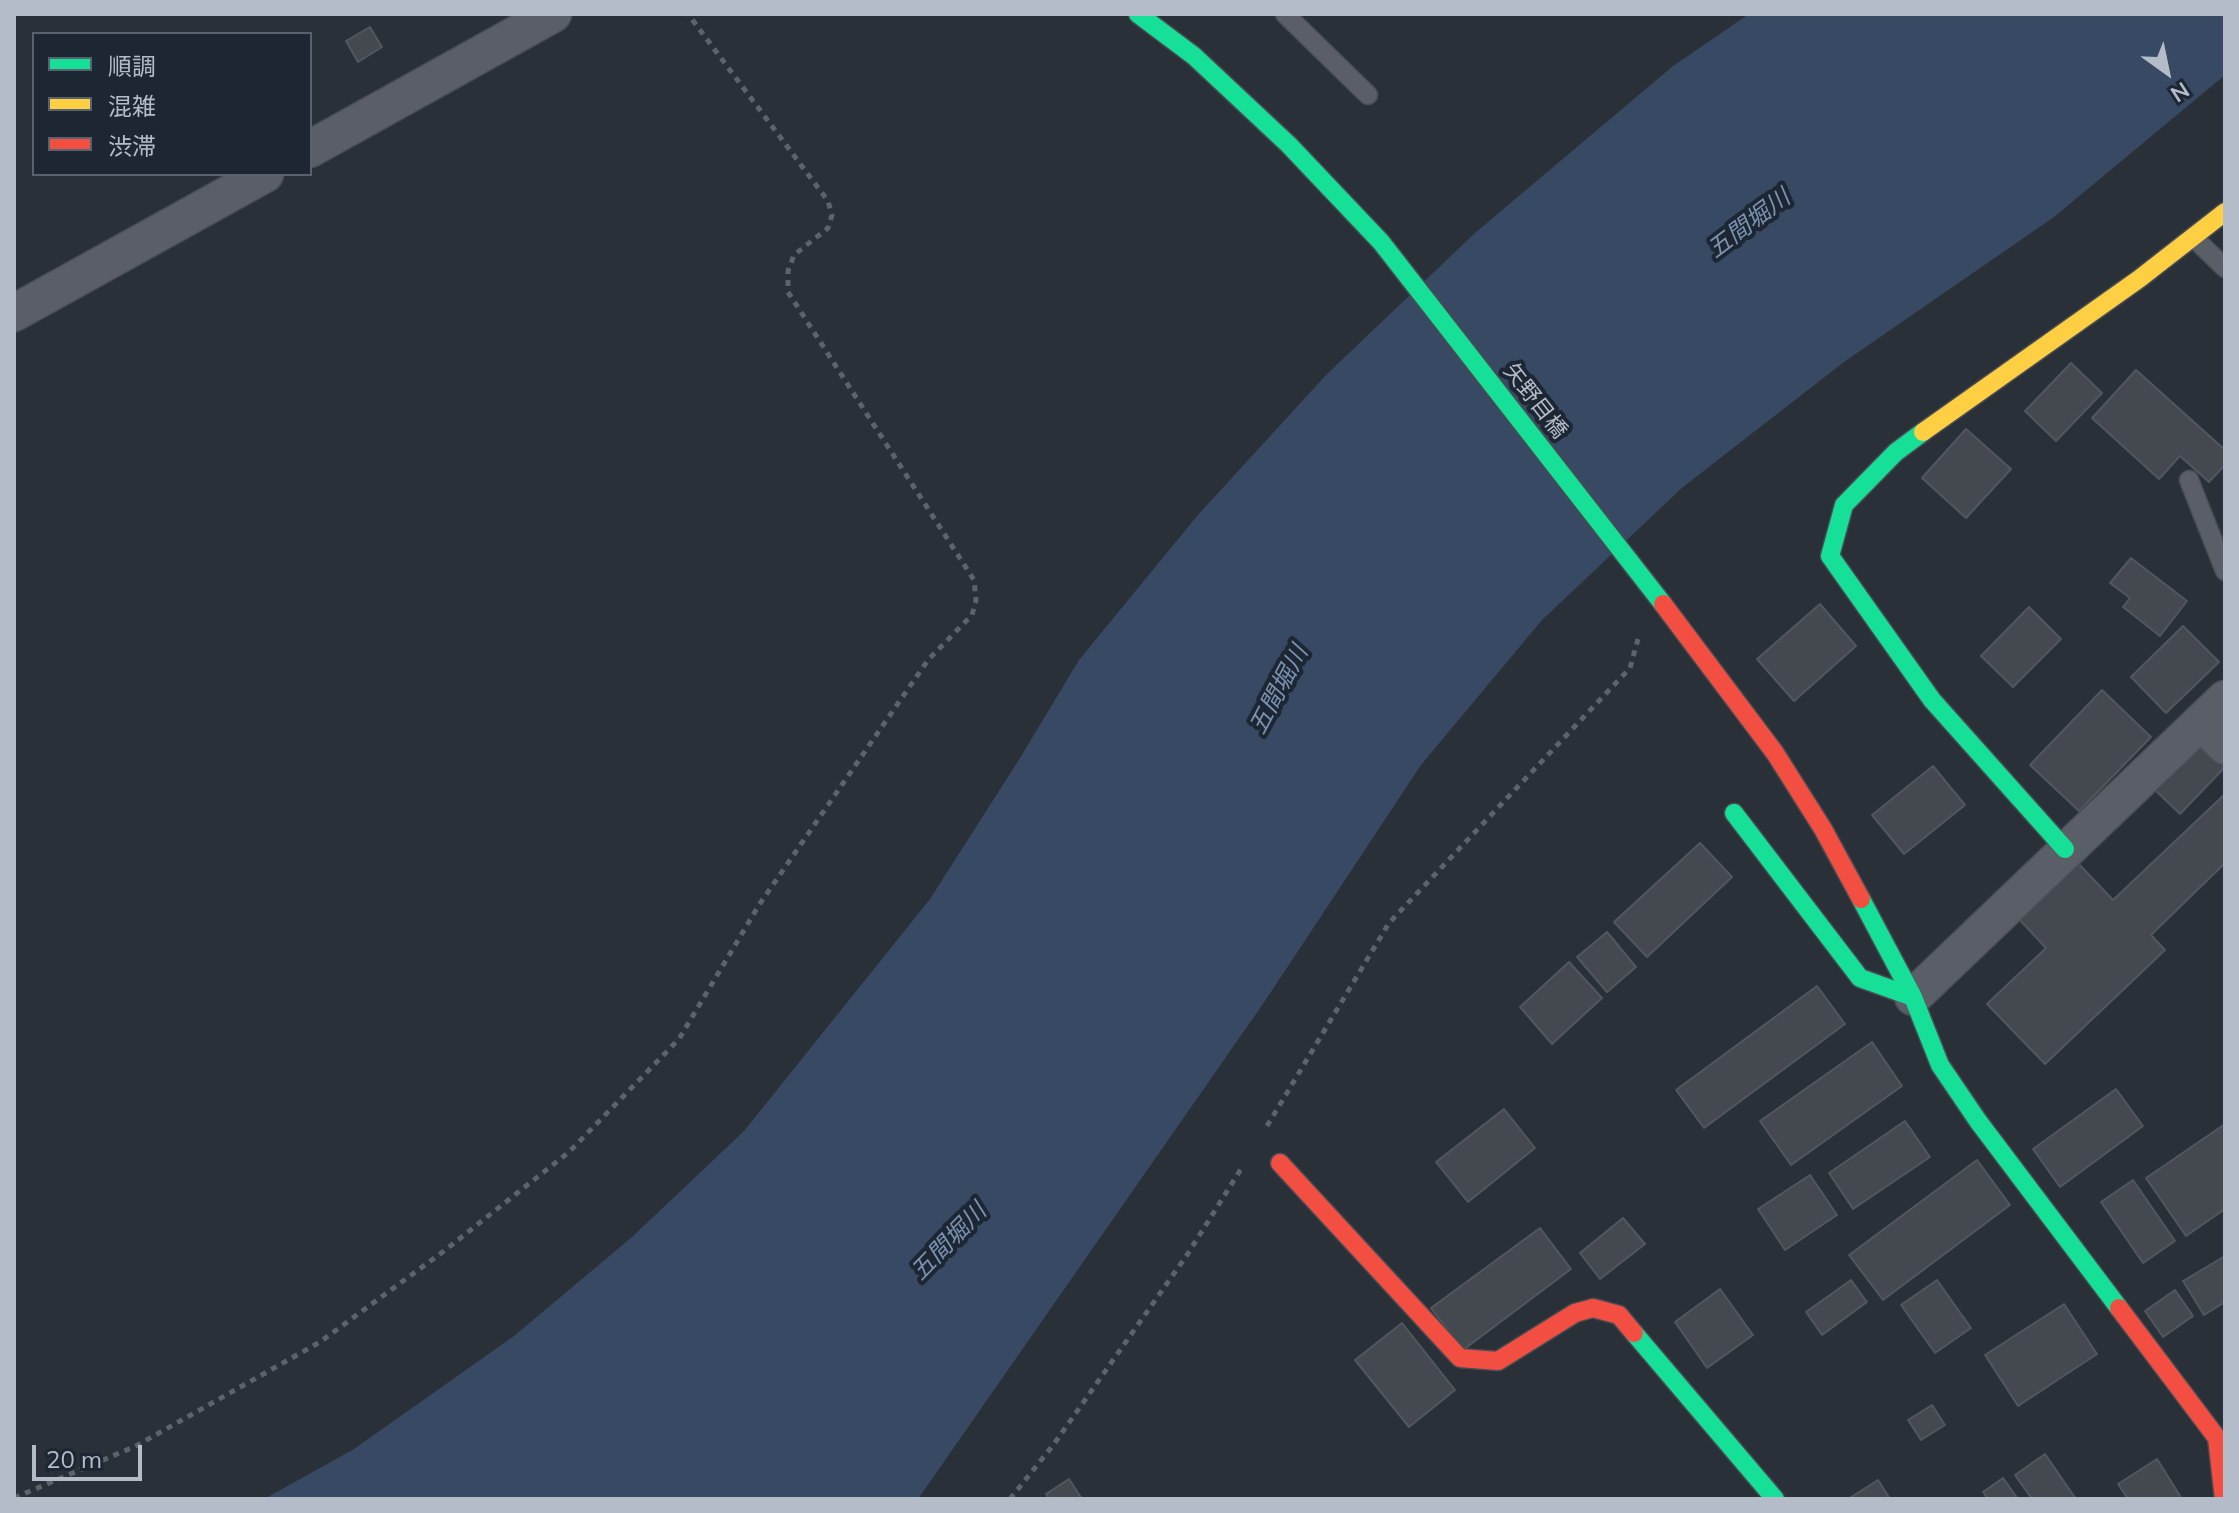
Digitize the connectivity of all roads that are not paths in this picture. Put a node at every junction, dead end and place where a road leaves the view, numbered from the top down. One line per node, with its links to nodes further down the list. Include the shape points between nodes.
1 (553, 14): 5 (street)
2 (1138, 14): 16 (street, 矢野目橋, via 1194,56 1289,145 1381,242 1775,753)
3 (1285, 14): 4 (lane)
4 (1368, 95)
5 (312, 148)
6 (261, 176): 10 (street)
7 (2225, 212): 8 (street)
8 (2193, 237): 9 (lane); 15 (street, via 1896,452 1844,505 1830,556 1932,700)
9 (2225, 268)
10 (14, 313)
11 (2189, 480): 12 (lane)
12 (2225, 571)
13 (2217, 723): 15 (street)
14 (1734, 813): 16 (street, via 1860,978)
15 (2065, 849): 16 (street)
16 (1913, 997): 18 (street, 矢野目橋, via 1940,1065 1978,1121)
17 (1280, 1163): 19 (street, via 1460,1358 1498,1361 1575,1313 1593,1308 1619,1315)
18 (2221, 1436): 20 (street)
19 (1775, 1499)
20 (2224, 1499)

